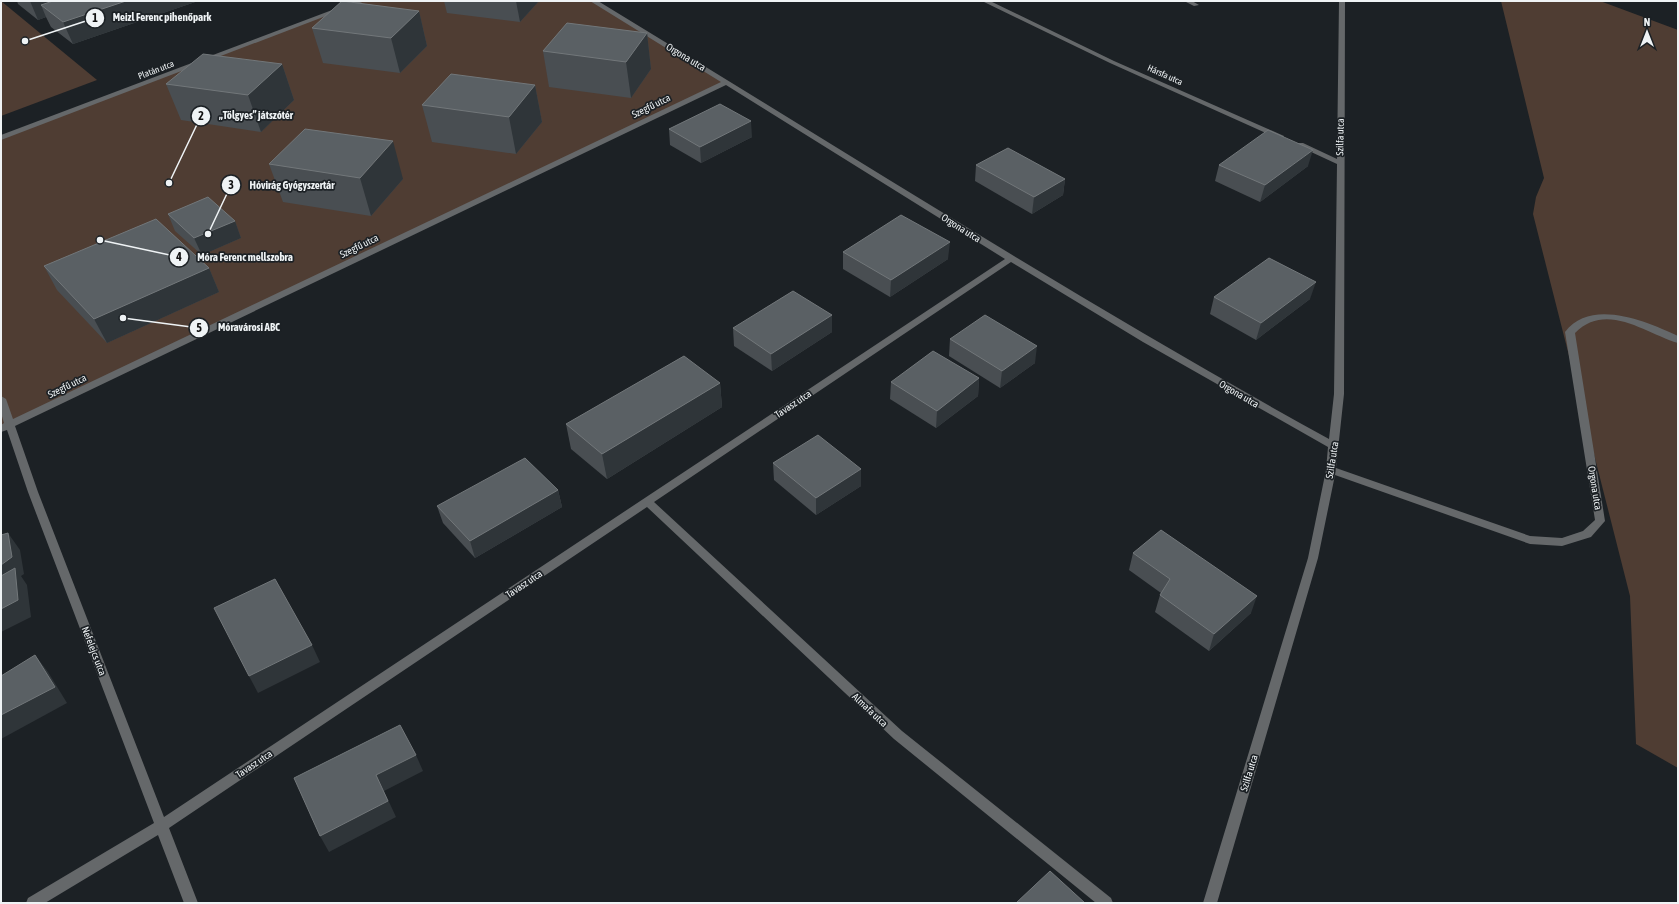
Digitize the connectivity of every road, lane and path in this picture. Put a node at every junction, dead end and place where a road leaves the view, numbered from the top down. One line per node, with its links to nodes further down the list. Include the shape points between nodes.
1 (362, 1): 8 (street, Platán utca)
2 (593, 1): 7 (street, Orgona utca)
3 (985, 1): 9 (street, Hársfa utca, via 1112,62)
4 (1187, 1): 6 (street)
5 (1342, 1): 9 (street, Szilfa utca)
6 (1196, 5)
7 (726, 82): 10 (street, Orgona utca); 13 (street, Szegfű utca)
8 (1, 138)
9 (1340, 163): 14 (street, Szilfa utca, via 1339,394)
10 (1010, 259): 14 (street, Orgona utca, via 1249,401); 16 (street, Tavasz utca)
11 (1678, 340): 15 (street, Orgona utca, via 1633,321 1612,318 1594,318 1579,324 1570,332 1600,521 1588,534 1562,542 1530,540)
12 (1, 399): 13 (street, Nefelejcs utca)
13 (6, 427): 17 (street, Nefelejcs utca)
14 (1334, 446): 15 (street, Szilfa utca)
15 (1331, 470): 21 (street, Szilfa utca, via 1313,558)
16 (648, 502): 17 (street, Tavasz utca); 20 (street, Almafa utca, via 898,735)
17 (161, 826): 18 (street, Tavasz utca); 19 (street, Nefelejcs utca)
18 (33, 903)
19 (191, 903)
20 (1106, 903)
21 (1210, 903)

